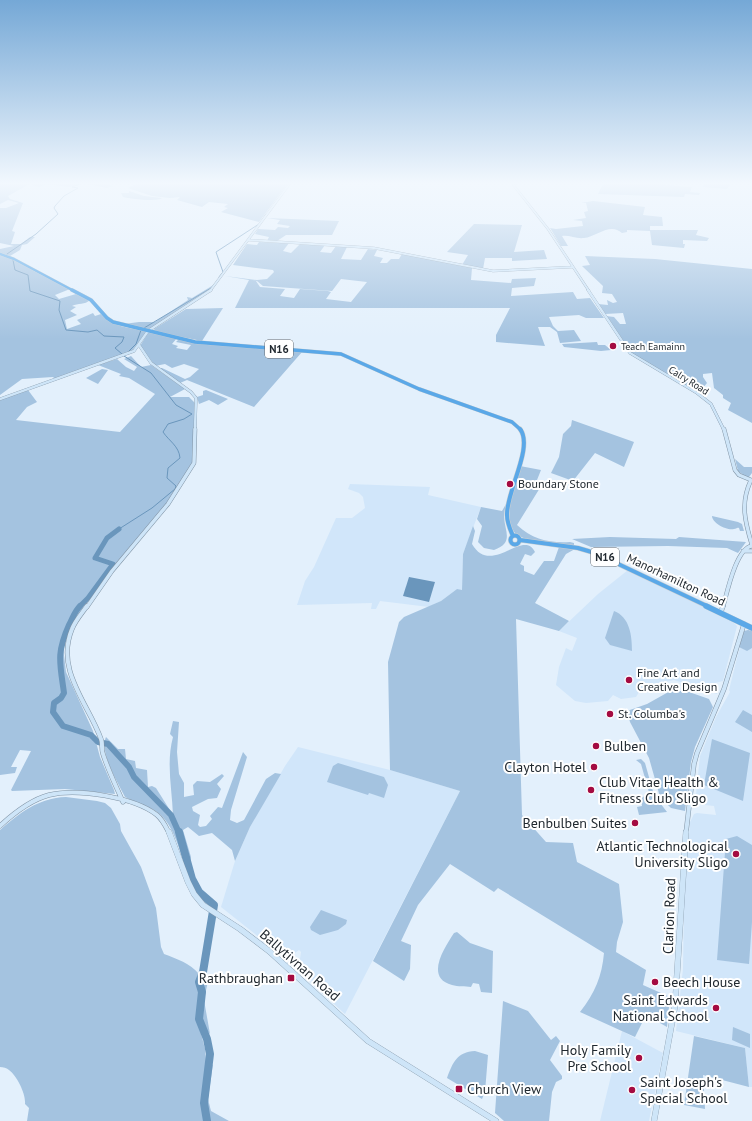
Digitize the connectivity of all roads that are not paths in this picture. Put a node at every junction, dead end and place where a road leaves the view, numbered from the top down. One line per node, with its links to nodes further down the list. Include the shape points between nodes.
1 (253, 234): 3 (street)
2 (551, 234): 5 (street, Calry Road)
3 (249, 240): 5 (street, via 374,248 493,271); 6 (street, via 213,289)
4 (0, 254): 6 (highway, N16, via 91,300 110,320)
5 (572, 267): 9 (street, Calry Road, via 630,353 711,404 723,428 735,470 739,475)
6 (148, 331): 7 (street); 13 (highway, Manorhamilton Road / N16, via 195,342 341,354 419,389 515,424 525,439 508,506 507,519 513,536 520,540 578,548 595,553)
7 (139, 346): 8 (street, via 126,355); 16 (street, via 151,363 196,398 195,457 183,483 137,544 112,571 72,628 68,635 66,650 70,673 90,719 102,739 101,748)
8 (0, 399)
9 (751, 480): 10 (street, via 745,491 743,505)
10 (752, 545): 11 (street)
11 (742, 551): 12 (street); 13 (street)
12 (752, 551)
13 (721, 612): 14 (highway, Manorhamilton Road / N16)
14 (744, 624): 15 (highway, Manorhamilton Road / N16); 19 (street, Clarion Road, via 724,689 694,764 684,846 681,939 675,1006)
15 (752, 628)
16 (123, 802): 17 (street, Ballytivnan Road, via 90,794 68,792 47,795 36,799); 18 (street, Ballytivnan Road, via 137,805 158,815 184,876 199,901 208,909 269,951 368,1040 396,1061)
17 (0, 826)
18 (493, 1119)
19 (654, 1121)

